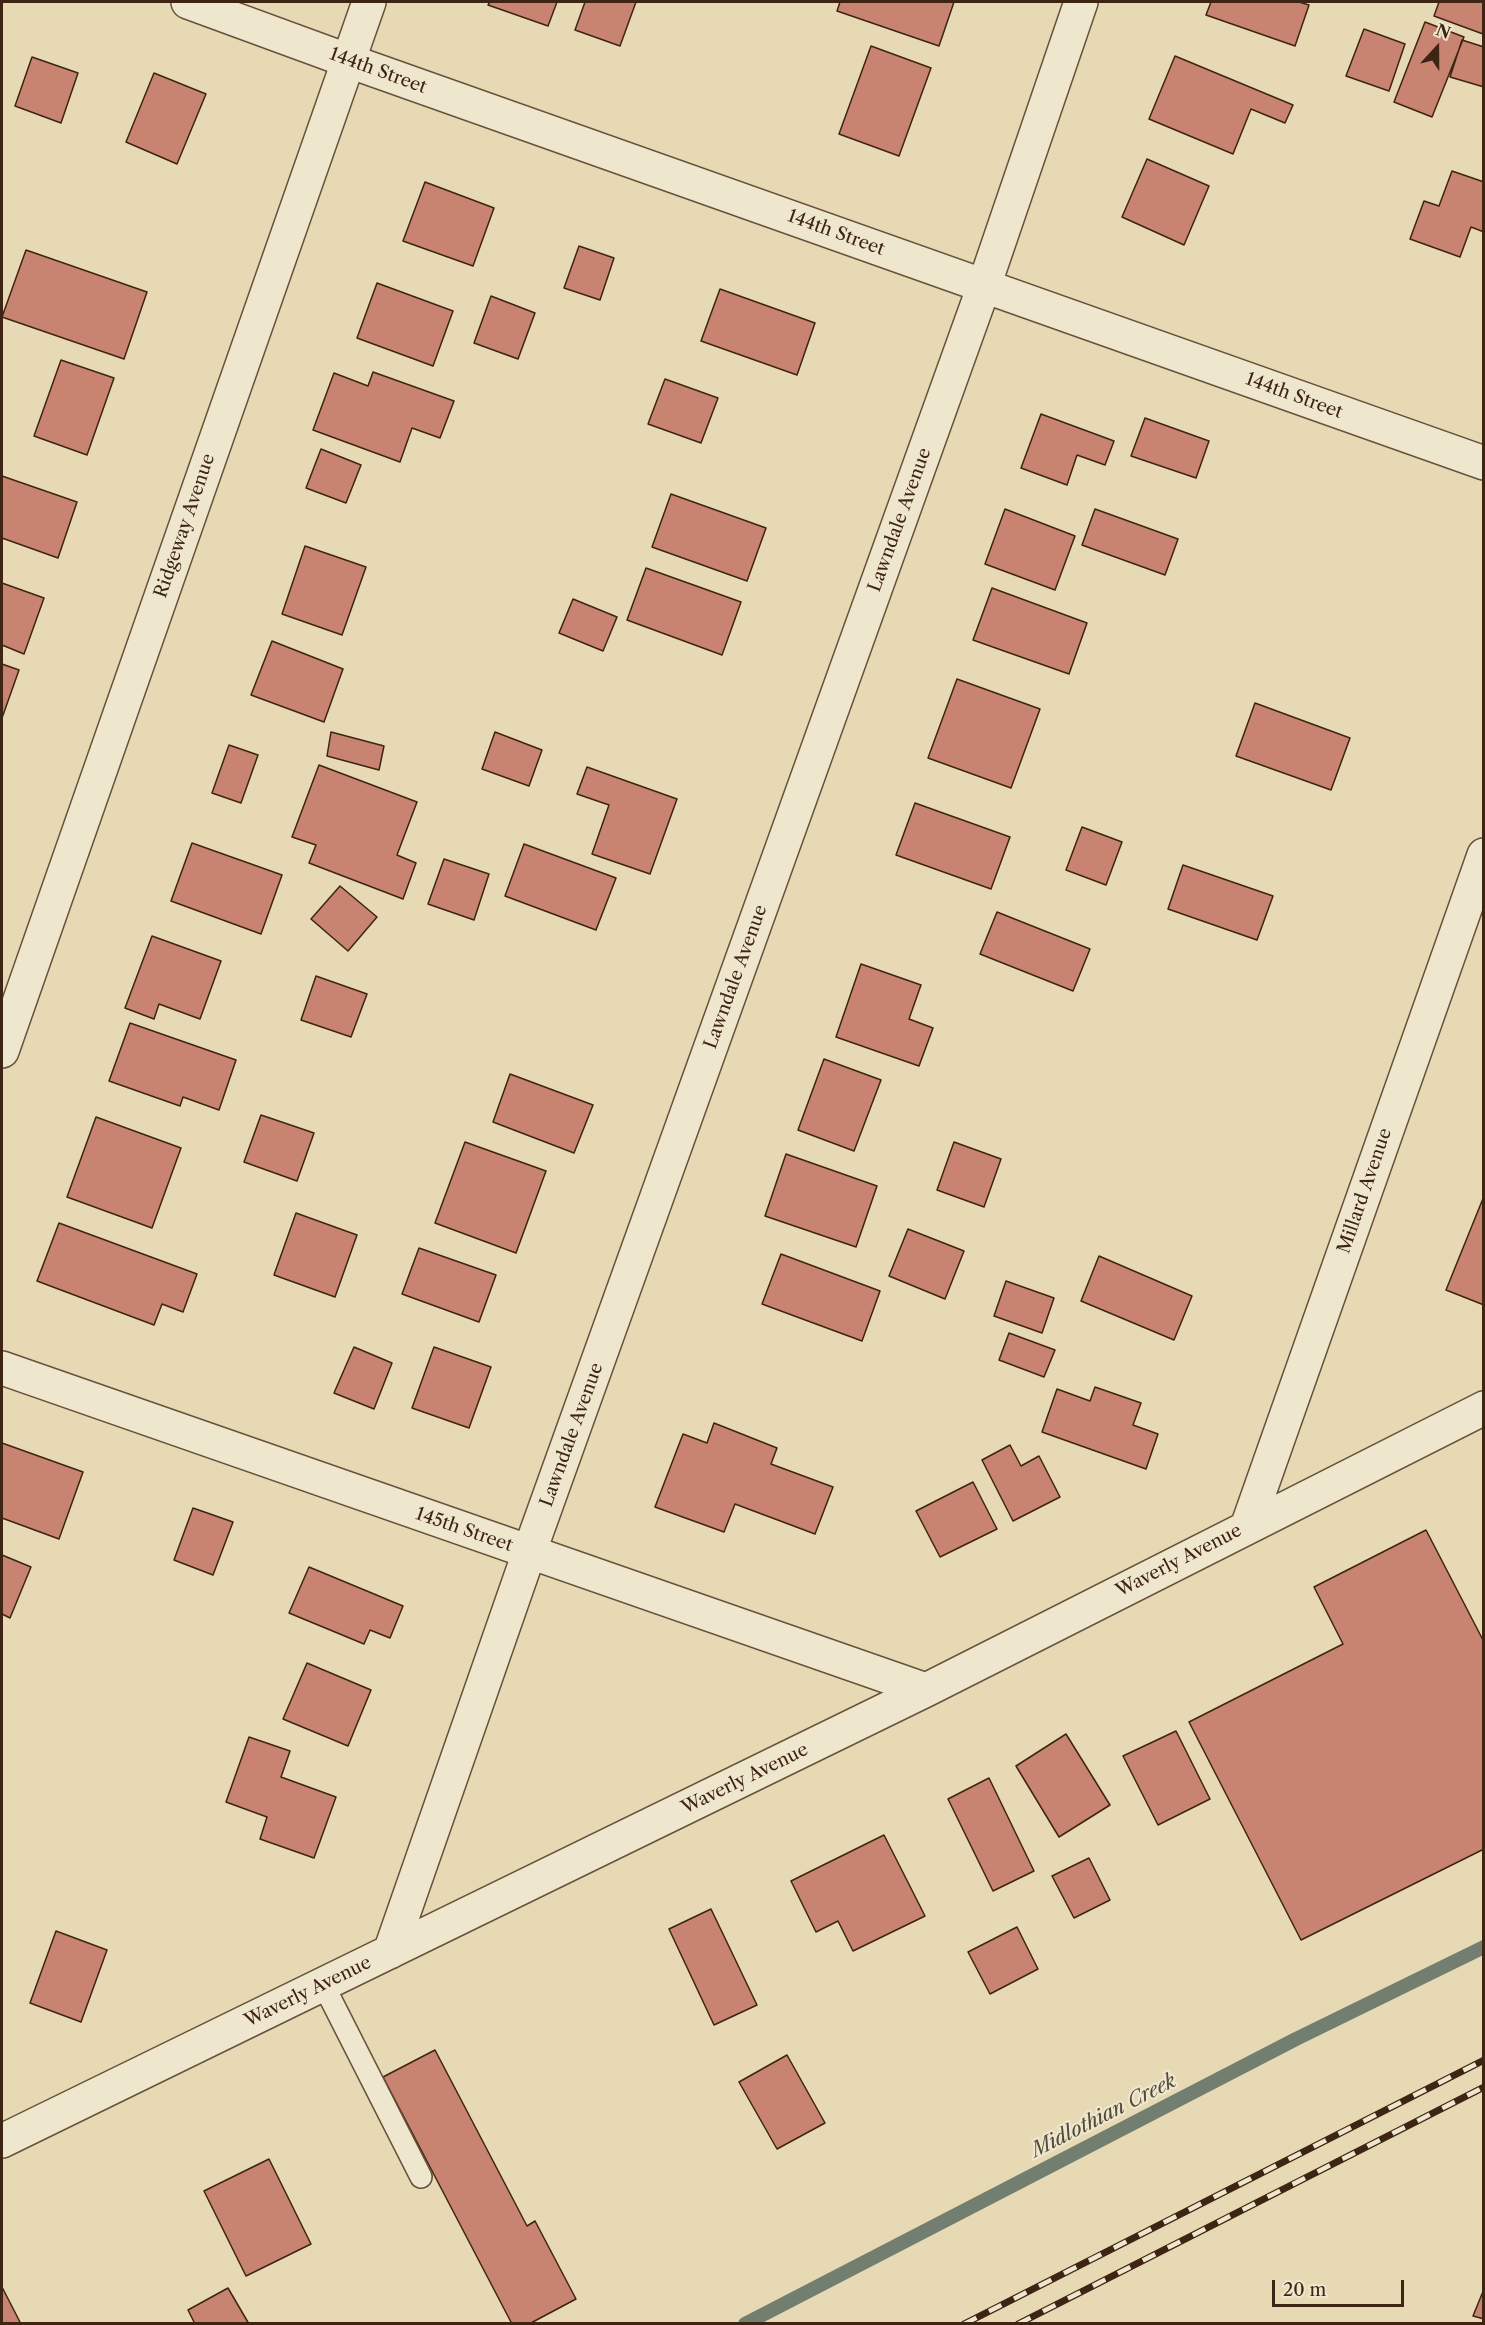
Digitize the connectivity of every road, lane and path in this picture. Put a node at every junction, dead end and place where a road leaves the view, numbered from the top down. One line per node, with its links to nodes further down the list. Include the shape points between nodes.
1 (188, 2): 4 (street, 144th Street)
2 (369, 2): 4 (street, Ridgeway Avenue)
3 (1081, 2): 5 (street, Lawndale Avenue)
4 (349, 61): 5 (street, 144th Street); 8 (street, Ridgeway Avenue)
5 (984, 286): 6 (street, 144th Street); 12 (street, Lawndale Avenue)
6 (1484, 463)
7 (1484, 855): 11 (street, Millard Avenue)
8 (2, 1051)
9 (2, 1368): 12 (street, 145th Street)
10 (1484, 1408): 11 (street, Waverly Avenue)
11 (1247, 1527): 13 (street, Waverly Avenue)
12 (529, 1553): 13 (street, 145th Street); 14 (street, Lawndale Avenue)
13 (926, 1690): 14 (street, Waverly Avenue)
14 (390, 1952): 15 (street, Waverly Avenue)
15 (323, 1984): 16 (street, Waverly Avenue); 17 (lane)
16 (2, 2140)
17 (421, 2177)

